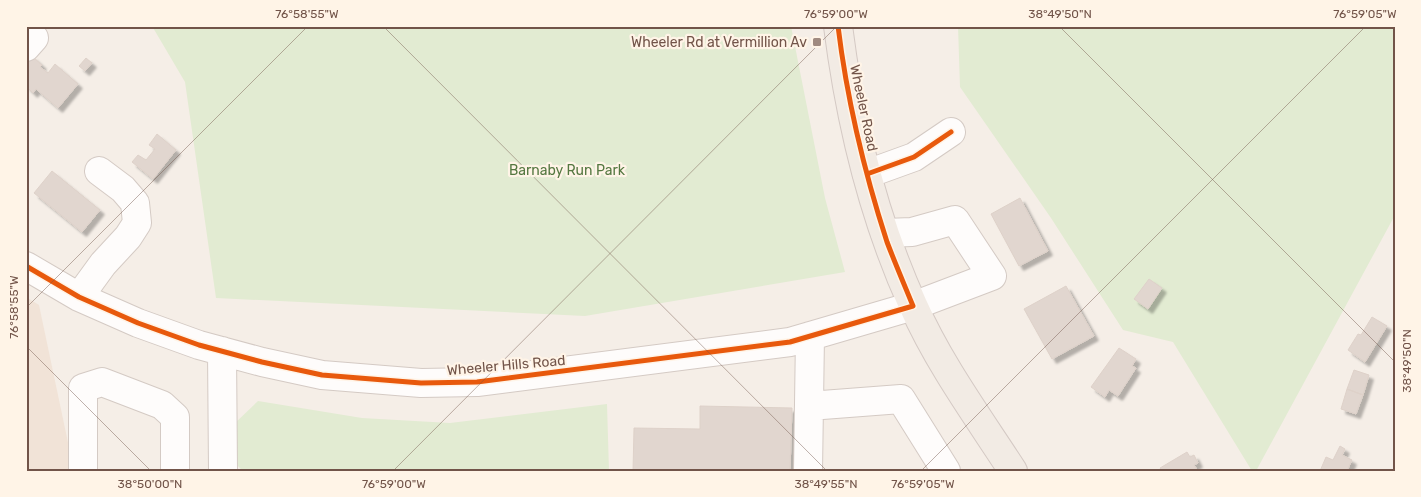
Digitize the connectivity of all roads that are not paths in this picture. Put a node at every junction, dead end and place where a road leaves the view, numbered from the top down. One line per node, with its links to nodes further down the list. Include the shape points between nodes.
1 (838, 26): 4 (main road, Wheeler Road, via 854,125)
2 (951, 132): 4 (street, via 914,157)
3 (100, 171): 7 (street, via 135,203 137,223)
4 (867, 174): 5 (main road, Wheeler Road)
5 (885, 233): 8 (main road, Wheeler Road); 8 (street, Wheeler Hills Road, via 912,232 955,220 992,276)
6 (26, 266): 7 (street, Wheeler Hills Road)
7 (79, 297): 10 (street, Wheeler Hills Road, via 138,322)
8 (913, 306): 9 (street, Wheeler Hills Road); 17 (main road, Wheeler Road, via 950,375)
9 (810, 336): 10 (street, Wheeler Hills Road, via 790,342 697,355 477,382 421,383 322,375); 11 (street)
10 (222, 351): 14 (street)
11 (809, 406): 15 (street); 16 (street, via 901,399)
12 (83, 471): 13 (street, via 83,388 102,382 162,405 175,417)
13 (175, 471)
14 (223, 471)
15 (808, 471)
16 (946, 471)
17 (1013, 471)

